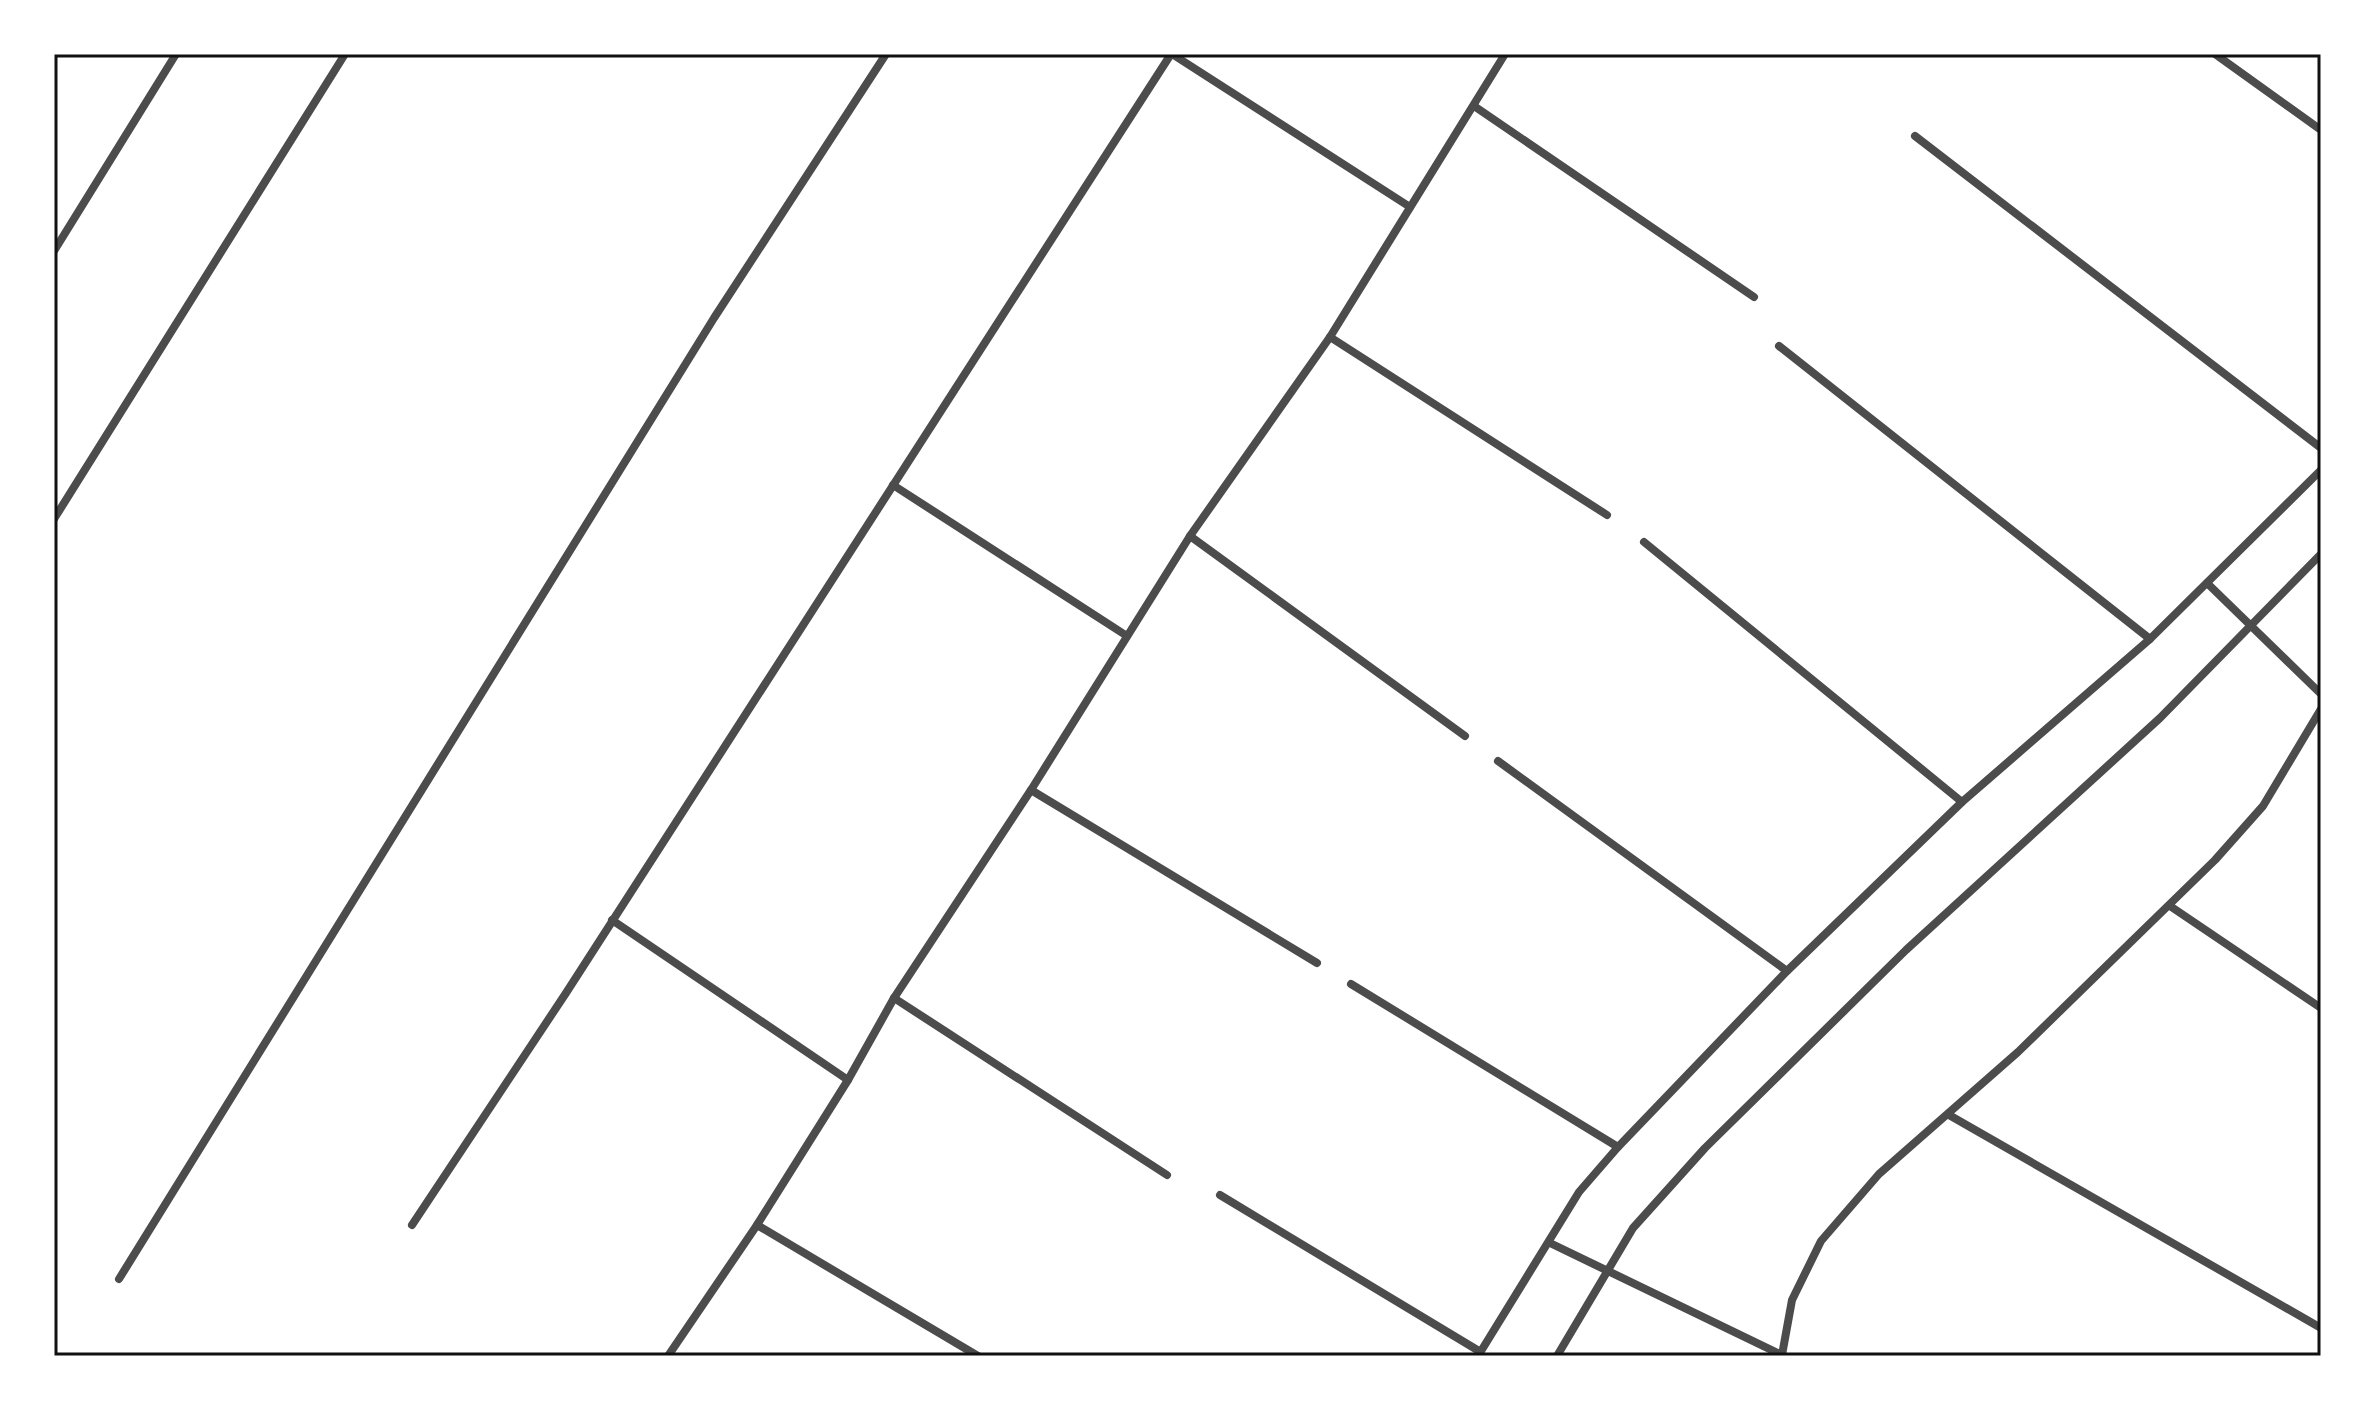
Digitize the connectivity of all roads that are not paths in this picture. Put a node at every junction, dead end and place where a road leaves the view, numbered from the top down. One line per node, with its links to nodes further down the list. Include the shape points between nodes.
1 (176, 54): 11 (street)
2 (345, 54): 19 (street)
3 (886, 54): 49 (street, via 714,318)
4 (1171, 54): 10 (street); 17 (street)
5 (1505, 54): 7 (street)
6 (2215, 54): 8 (street)
7 (1474, 106): 10 (street); 12 (street)
8 (2321, 130)
9 (1915, 136): 15 (street)
10 (1410, 207): 13 (street)
11 (54, 251)
12 (1754, 297)
13 (1330, 337): 18 (street); 20 (street)
14 (1779, 346): 26 (street)
15 (2321, 448)
16 (2321, 470): 23 (street)
17 (893, 485): 25 (street); 34 (street)
18 (1607, 515)
19 (54, 519)
20 (1190, 536): 25 (street); 29 (street)
21 (1644, 542): 32 (street)
22 (2321, 554): 24 (street)
23 (2207, 583): 24 (street); 26 (street)
24 (2252, 624): 27 (street); 48 (street, via 2160,718 1906,950 1705,1148 1633,1228)
25 (1127, 636): 31 (street)
26 (2150, 639): 32 (street)
27 (2321, 694)
28 (2321, 709): 33 (street, via 2263,806)
29 (1465, 736)
30 (1498, 761): 36 (street)
31 (1031, 790): 35 (street); 38 (street)
32 (1962, 802): 36 (street)
33 (2170, 906): 39 (street); 41 (street)
34 (612, 920): 40 (street); 45 (street)
35 (1317, 963)
36 (1787, 971): 42 (street)
37 (1351, 984): 42 (street)
38 (894, 998): 40 (street); 43 (street)
39 (2321, 1008)
40 (848, 1080): 46 (street)
41 (1949, 1115): 50 (street); 52 (street, via 1879,1174 1821,1241 1792,1300)
42 (1618, 1147): 47 (street, via 1579,1192)
43 (1167, 1175)
44 (1220, 1195): 51 (street)
45 (412, 1225)
46 (757, 1225): 53 (street); 54 (street)
47 (1550, 1243): 48 (street); 51 (street)
48 (1604, 1272): 52 (street); 55 (street)
49 (119, 1279)
50 (2321, 1328)
51 (1478, 1354)
52 (1783, 1355)
53 (668, 1356)
54 (978, 1356)
55 (1557, 1356)

